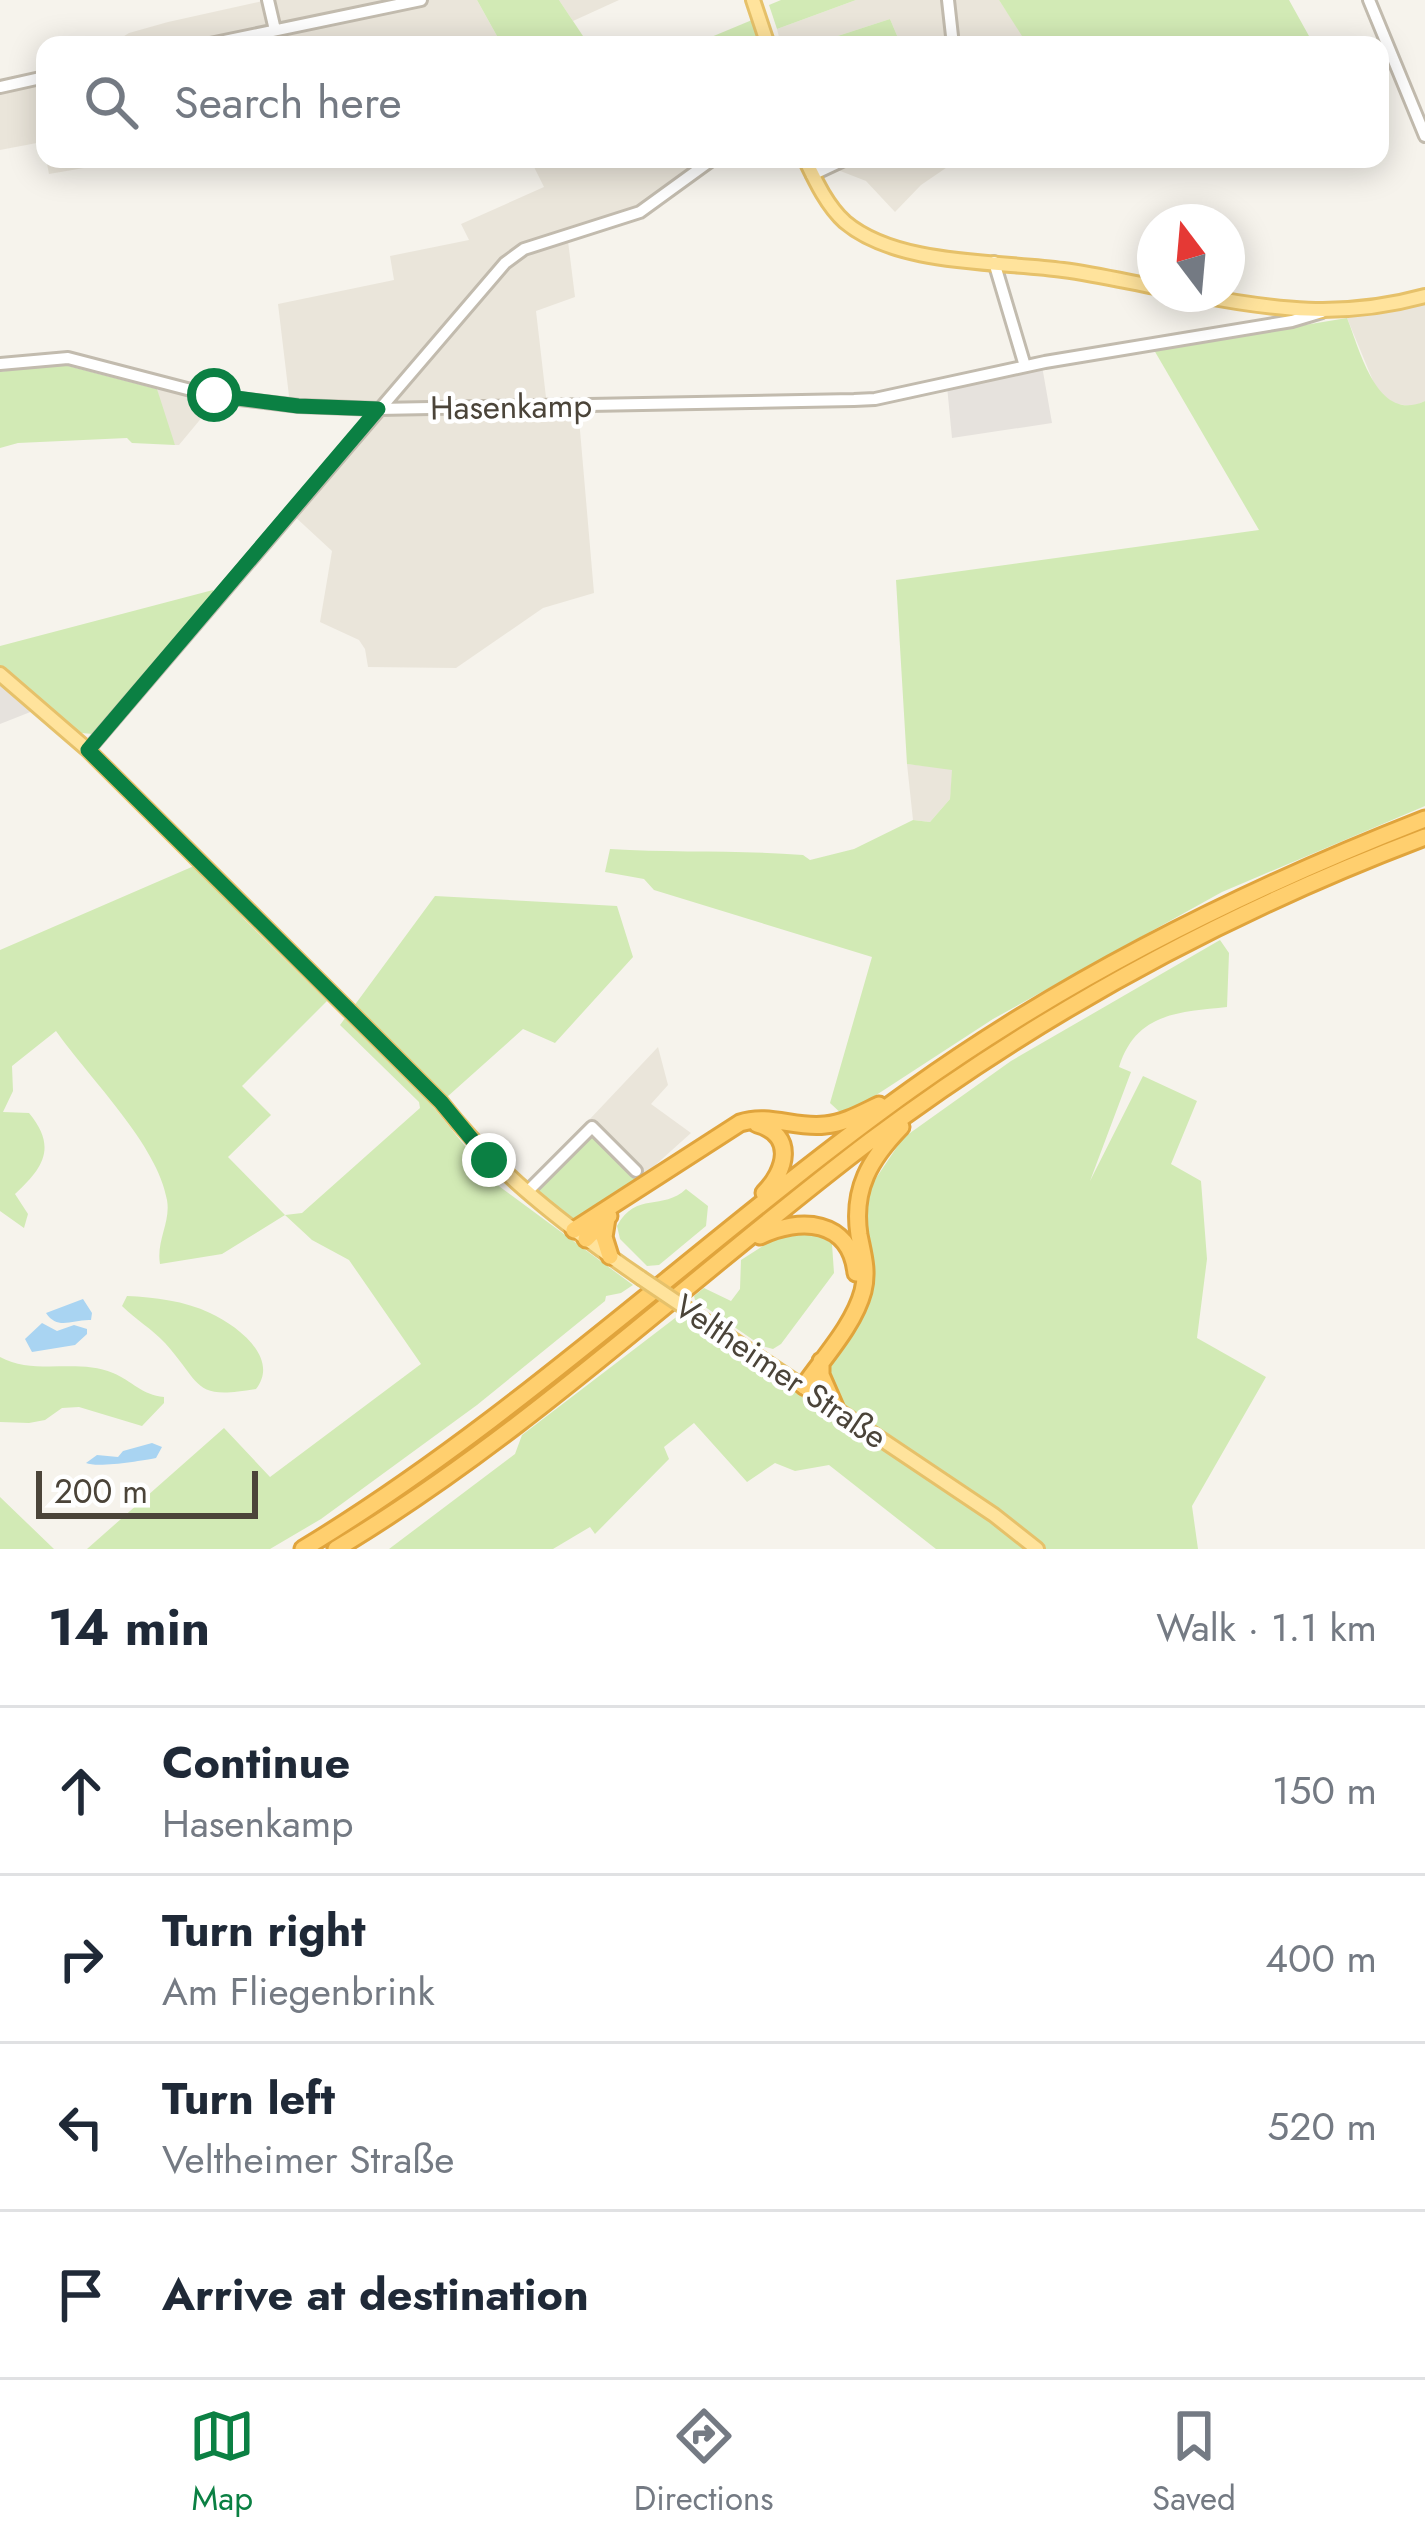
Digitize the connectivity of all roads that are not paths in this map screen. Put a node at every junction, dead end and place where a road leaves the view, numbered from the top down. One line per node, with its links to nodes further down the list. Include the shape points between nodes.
1 (268, 0): 6 (street)
2 (421, 0): 6 (street)
3 (753, 0): 8 (main road)
4 (948, 0): 9 (street)
5 (1369, 0): 10 (street)
6 (275, 30): 7 (street)
7 (247, 36)
8 (765, 36)
9 (952, 36)
10 (1384, 36)
11 (1389, 49): 14 (street)
12 (36, 79): 13 (street)
13 (0, 87)
14 (1425, 136)
15 (701, 168): 24 (street, via 640,212 524,249 505,263)
16 (818, 168): 17 (main road, via 845,222 874,238 928,256)
17 (994, 262): 18 (main road); 23 (street)
18 (1137, 284)
19 (1425, 296): 21 (main road)
20 (1245, 301): 21 (main road)
21 (1322, 312): 23 (street, Hasenkamp)
22 (0, 364): 24 (street, Hasenkamp, via 68,358 233,399)
23 (1024, 366): 24 (street, Hasenkamp, via 875,399)
24 (378, 409): 26 (street)
25 (0, 674): 26 (main road, Veltheimer Straße)
26 (88, 750): 33 (main road, Veltheimer Straße)
27 (1425, 819): 29 (highway, via 1161,936)
28 (1425, 837): 30 (highway, via 1125,975)
29 (909, 1091): 31 (highway, via 844,1122 763,1118); 36 (highway)
30 (929, 1099): 38 (highway); 40 (highway, via 865,1172 856,1205 864,1288)
31 (725, 1130): 34 (highway); 36 (highway, via 764,1126 784,1148 776,1181)
32 (635, 1171): 33 (street, via 592,1127)
33 (527, 1192): 37 (main road, Veltheimer Straße)
34 (621, 1203): 35 (highway); 37 (highway)
35 (607, 1218): 37 (highway); 39 (highway)
36 (729, 1230): 43 (highway, via 447,1453)
37 (580, 1234): 39 (main road, Veltheimer Straße)
38 (736, 1248): 41 (highway, via 811,1223 850,1250 852,1296); 44 (highway, via 460,1466)
39 (610, 1256): 41 (main road, Veltheimer Straße, bridge)
40 (821, 1361): 41 (highway); 42 (highway)
41 (800, 1383): 42 (main road, Veltheimer Straße)
42 (835, 1407): 45 (main road, Veltheimer Straße)
43 (303, 1549)
44 (336, 1549)
45 (1037, 1549)

